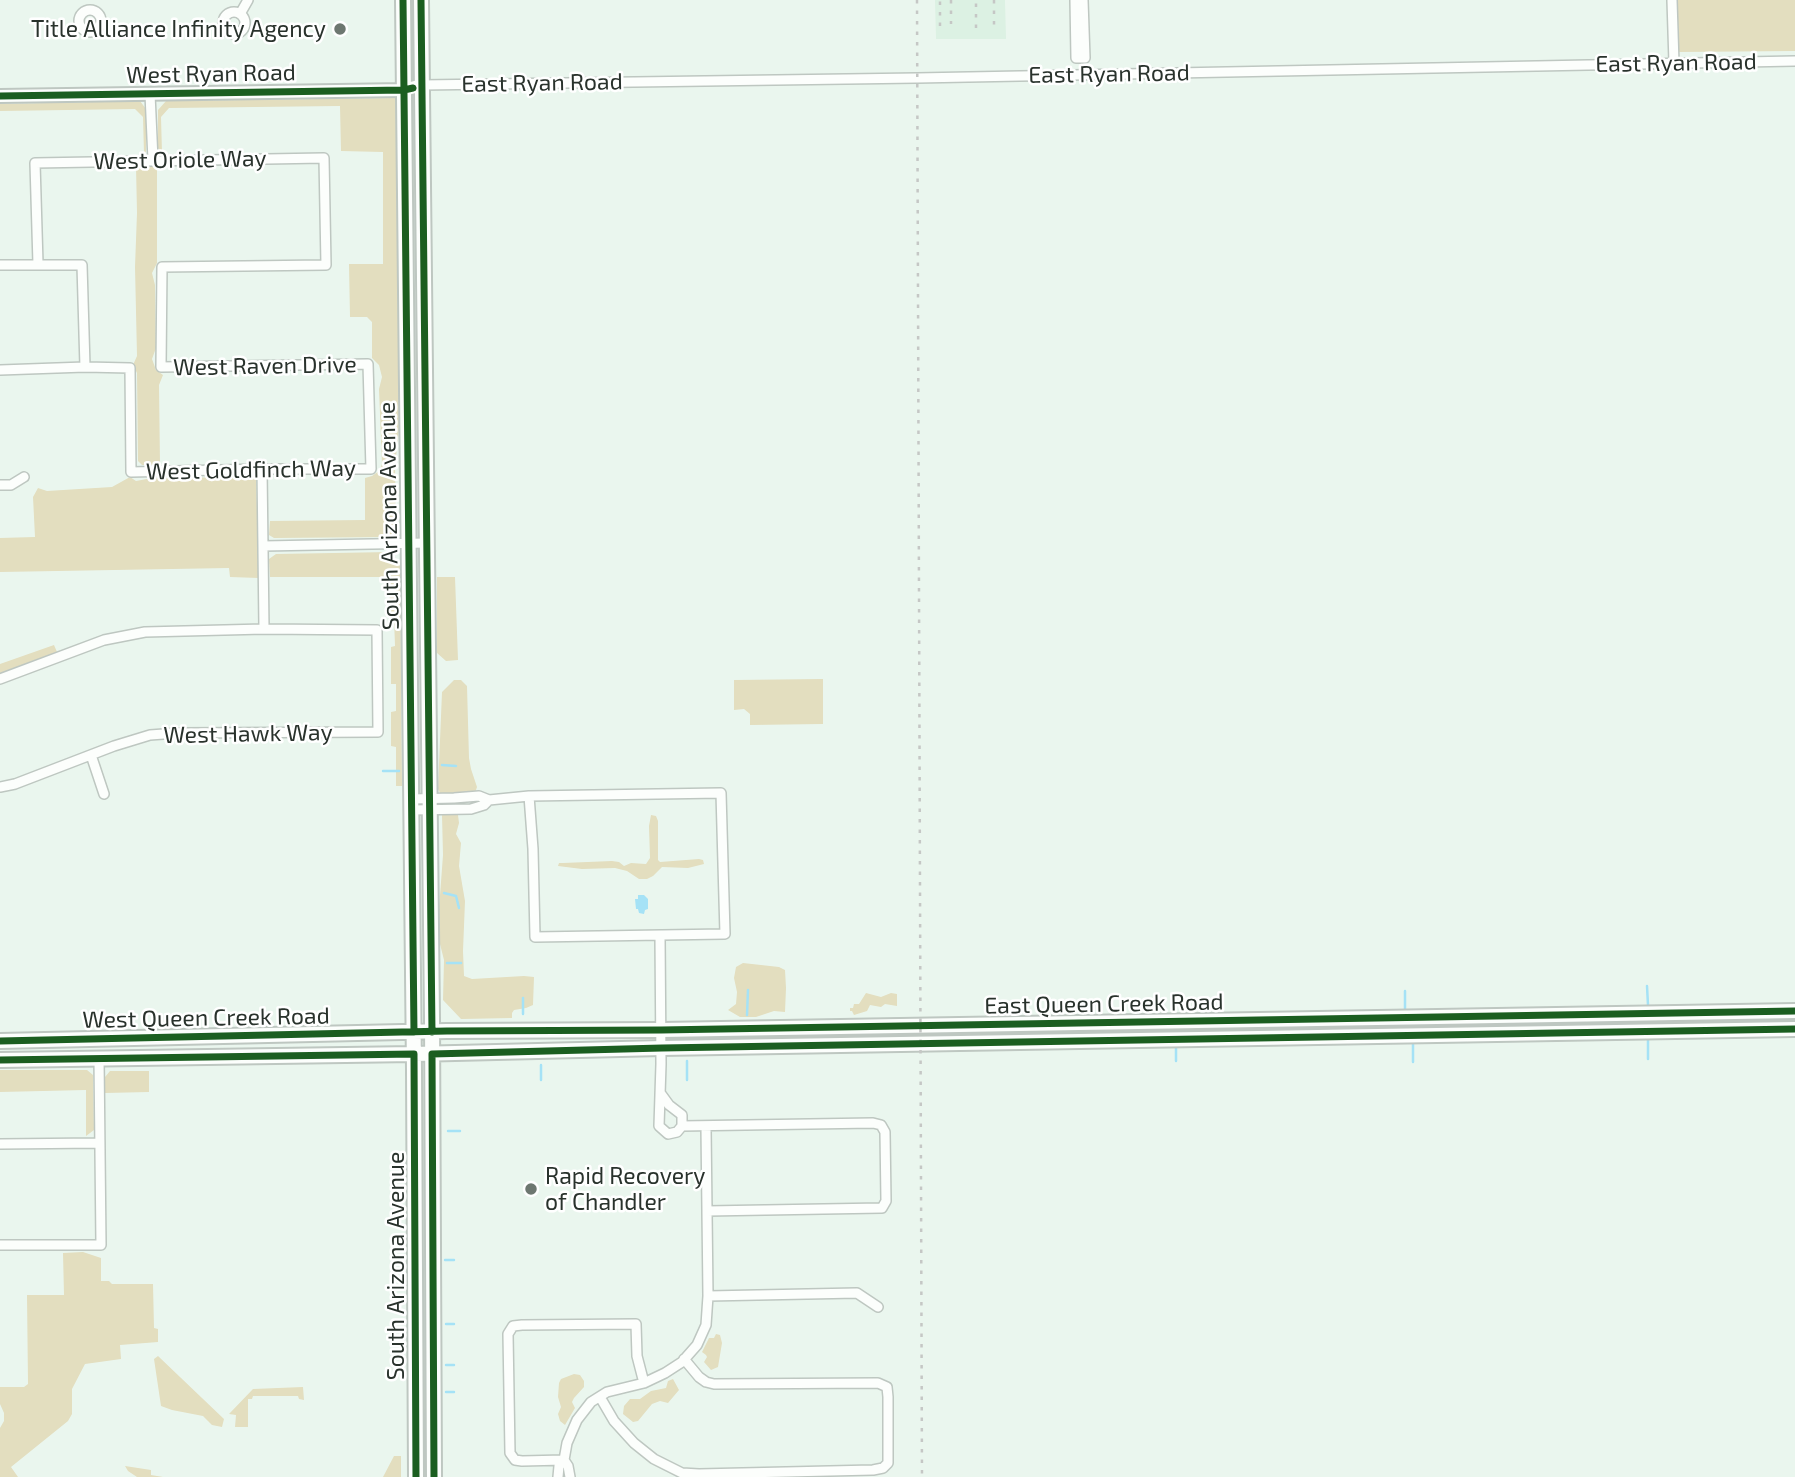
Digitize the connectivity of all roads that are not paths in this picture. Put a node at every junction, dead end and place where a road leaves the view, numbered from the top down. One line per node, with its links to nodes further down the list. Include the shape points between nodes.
1 (80, 0): 8 (street)
2 (248, 0): 9 (street)
3 (403, 0): 13 (main road, South Arizona Avenue)
4 (422, 0): 12 (main road, South Arizona Avenue)
5 (1075, 0): 6 (street, via 1080,58)
6 (1083, 0)
7 (1672, 0): 11 (street)
8 (85, 12)
9 (240, 14)
10 (1795, 61): 11 (street, East Ryan Road)
11 (1674, 63): 12 (street, East Ryan Road)
12 (422, 85): 13 (street, West Ryan Road); 27 (main road, South Arizona Avenue)
13 (404, 90): 14 (street, West Ryan Road); 26 (main road, South Arizona Avenue)
14 (150, 94): 15 (street, West Ryan Road); 16 (street)
15 (0, 96)
16 (153, 160): 17 (street, West Oriole Way, via 35,163); 20 (street, West Oriole Way, via 324,158 326,265 162,267)
17 (38, 264): 18 (street); 19 (street, via 82,265)
18 (0, 265)
19 (85, 367): 21 (street); 22 (street, West Goldfinch Way, via 130,368 131,472)
20 (161, 367): 23 (street, West Raven Drive, via 368,364)
21 (0, 370)
22 (262, 469): 23 (street, West Goldfinch Way); 28 (street)
23 (371, 469)
24 (24, 477): 25 (street)
25 (0, 485)
26 (408, 543): 27 (street); 28 (street); 35 (main road, South Arizona Avenue)
27 (427, 543): 36 (main road, South Arizona Avenue)
28 (263, 546): 29 (street)
29 (264, 629): 30 (street, via 125,635); 31 (street, West Hawk Way, via 377,630 378,732 177,733 150,736)
30 (0, 679)
31 (91, 755): 32 (street, West Hawk Way); 33 (street)
32 (0, 787)
33 (104, 794)
34 (530, 796): 36 (street, via 489,800 471,809); 37 (street, via 535,937); 37 (street, via 721,793 725,934)
35 (411, 804): 36 (street); 42 (main road, South Arizona Avenue)
36 (430, 804): 43 (main road, South Arizona Avenue)
37 (660, 936): 41 (street)
38 (1795, 1011): 39 (main road, East Queen Creek Road)
39 (1121, 1023): 41 (main road, East Queen Creek Road); 45 (main road)
40 (1795, 1029): 45 (main road, East Queen Creek Road)
41 (661, 1030): 43 (main road, East Queen Creek Road); 46 (street)
42 (414, 1032): 43 (main road, East Queen Creek Road); 44 (main road, West Queen Creek Road); 47 (main road, South Arizona Avenue)
43 (432, 1032): 48 (main road, South Arizona Avenue)
44 (0, 1041)
45 (1120, 1041): 46 (main road, East Queen Creek Road)
46 (662, 1048): 48 (main road, East Queen Creek Road); 51 (street)
47 (414, 1054): 48 (main road, East Queen Creek Road); 49 (main road, West Queen Creek Road); 58 (main road, South Arizona Avenue)
48 (432, 1054): 59 (main road, South Arizona Avenue)
49 (99, 1058): 50 (main road, West Queen Creek Road); 54 (street)
50 (0, 1059)
51 (661, 1094): 52 (street, via 682,1115); 52 (street, via 659,1126 668,1134)
52 (682, 1126): 53 (street)
53 (706, 1127): 56 (street); 56 (street, via 881,1125 885,1132 886,1201 882,1208)
54 (99, 1143): 55 (street); 57 (street, via 101,1245)
55 (0, 1144)
56 (707, 1211): 60 (street)
57 (0, 1245)
58 (415, 1281): 59 (main road); 68 (main road, South Arizona Avenue)
59 (433, 1281): 69 (main road, South Arizona Avenue)
60 (708, 1296): 61 (street, via 857,1293); 62 (street, via 706,1325)
61 (878, 1307)
62 (684, 1359): 63 (street); 64 (street, via 699,1377 714,1384 878,1383 887,1387 888,1463 873,1470 682,1473 654,1460 634,1443)
63 (644, 1383): 64 (street); 65 (street, via 636,1324 513,1326 508,1335 510,1453 515,1460)
64 (600, 1397): 65 (street, via 577,1420)
65 (564, 1460): 66 (street); 67 (street)
66 (558, 1476)
67 (569, 1476)
68 (416, 1477)
69 (434, 1477)

